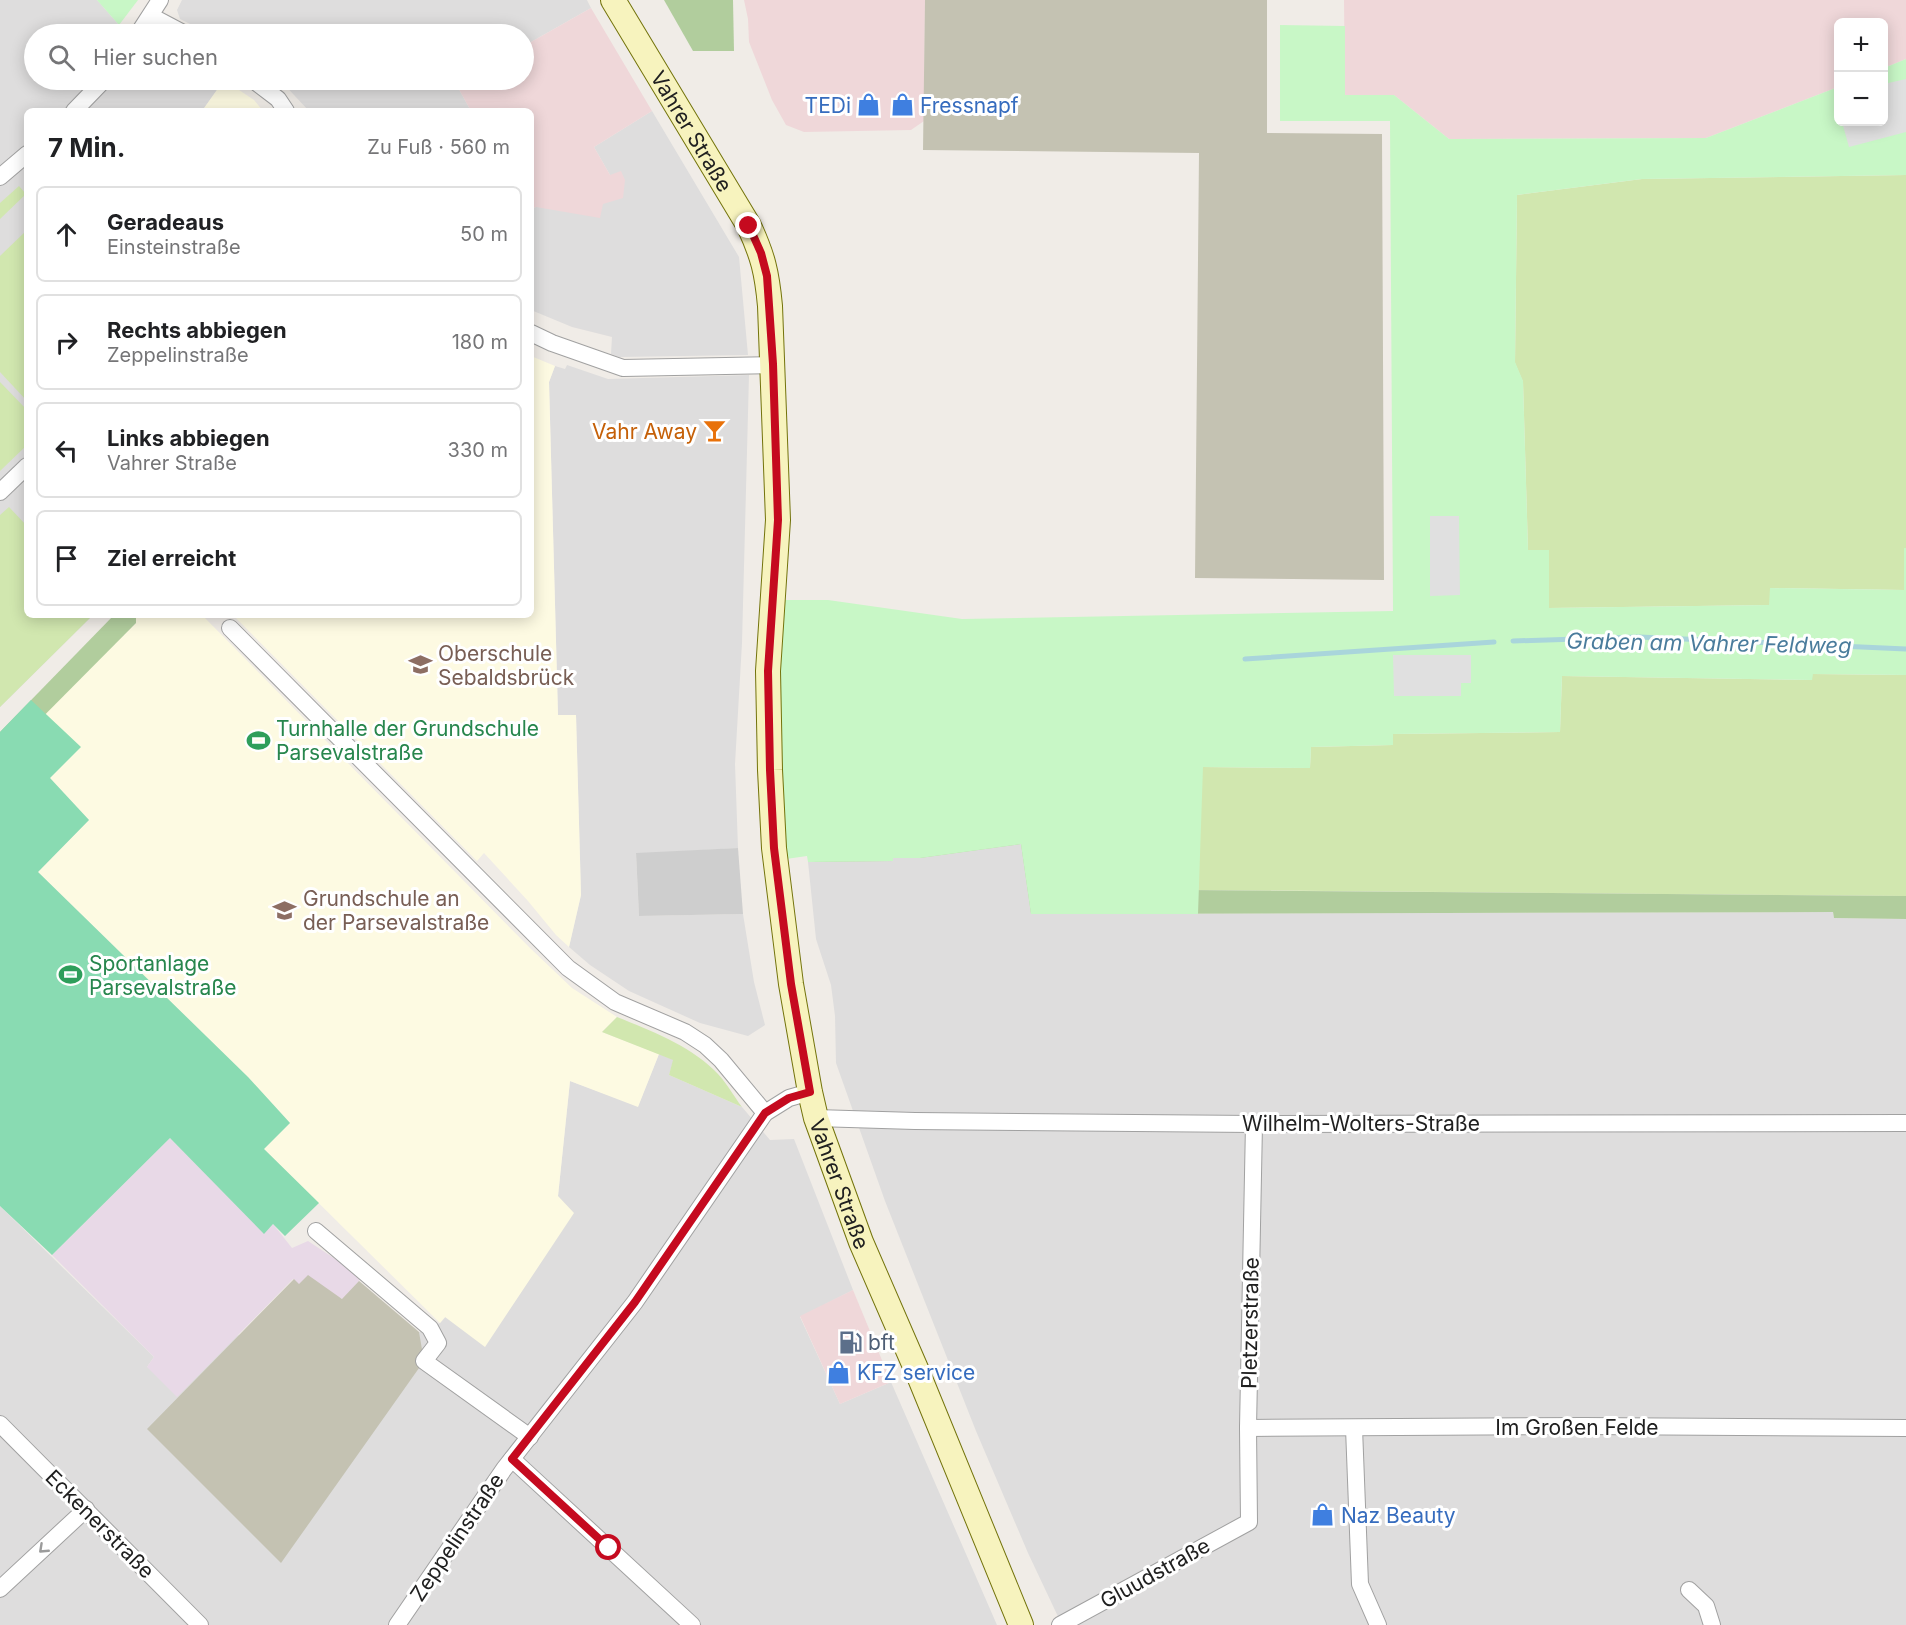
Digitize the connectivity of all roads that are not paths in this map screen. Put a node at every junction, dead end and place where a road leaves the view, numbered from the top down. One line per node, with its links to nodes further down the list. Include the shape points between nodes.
1 (160, 0): 3 (street)
2 (613, 0): 13 (main road, Vahrer Straße, via 749,226 761,253 767,276)
3 (151, 16): 4 (street); 5 (street)
4 (145, 24)
5 (166, 24)
6 (94, 90): 8 (street)
7 (266, 90): 9 (street)
8 (77, 108)
9 (284, 108)
10 (24, 157): 11 (street)
11 (0, 177)
12 (534, 334): 13 (street, via 623,368)
13 (773, 364): 17 (main road, Vahrer Straße, via 778,520 768,671 770,770 774,848)
14 (24, 469): 15 (street)
15 (0, 492)
16 (230, 628): 18 (street, via 567,968 615,1002 685,1032 705,1045)
17 (810, 1092): 18 (street, Zeppelinstraße, via 789,1098); 19 (main road, Vahrer Straße)
18 (765, 1113): 27 (street, Zeppelinstraße, via 635,1302)
19 (816, 1118): 21 (street, Wilhelm-Wolters-Straße); 36 (main road, Vahrer Straße, via 861,1242)
20 (1906, 1123): 21 (street, Wilhelm-Wolters-Straße)
21 (1254, 1124): 24 (street, Pletzerstraße)
22 (316, 1231): 27 (street, via 430,1328 438,1343 424,1361)
23 (0, 1424): 29 (street, Eckenerstraße)
24 (1248, 1428): 25 (street, Im Großen Felde); 30 (street, Pletzerstraße)
25 (1354, 1428): 26 (street, Im Großen Felde); 38 (street, via 1360,1584)
26 (1906, 1428)
27 (530, 1437): 28 (street, Zeppelinstraße)
28 (512, 1459): 34 (street, Zeppelinstraße); 35 (street)
29 (86, 1509): 31 (street, one-way to 31); 33 (street, Eckenerstraße)
30 (1249, 1522): 37 (street, Gluudstraße)
31 (0, 1589)
32 (1689, 1590): 39 (street, via 1706,1606)
33 (200, 1625)
34 (397, 1625)
35 (692, 1625)
36 (1021, 1625)
37 (1060, 1625)
38 (1378, 1625)
39 (1712, 1625)

